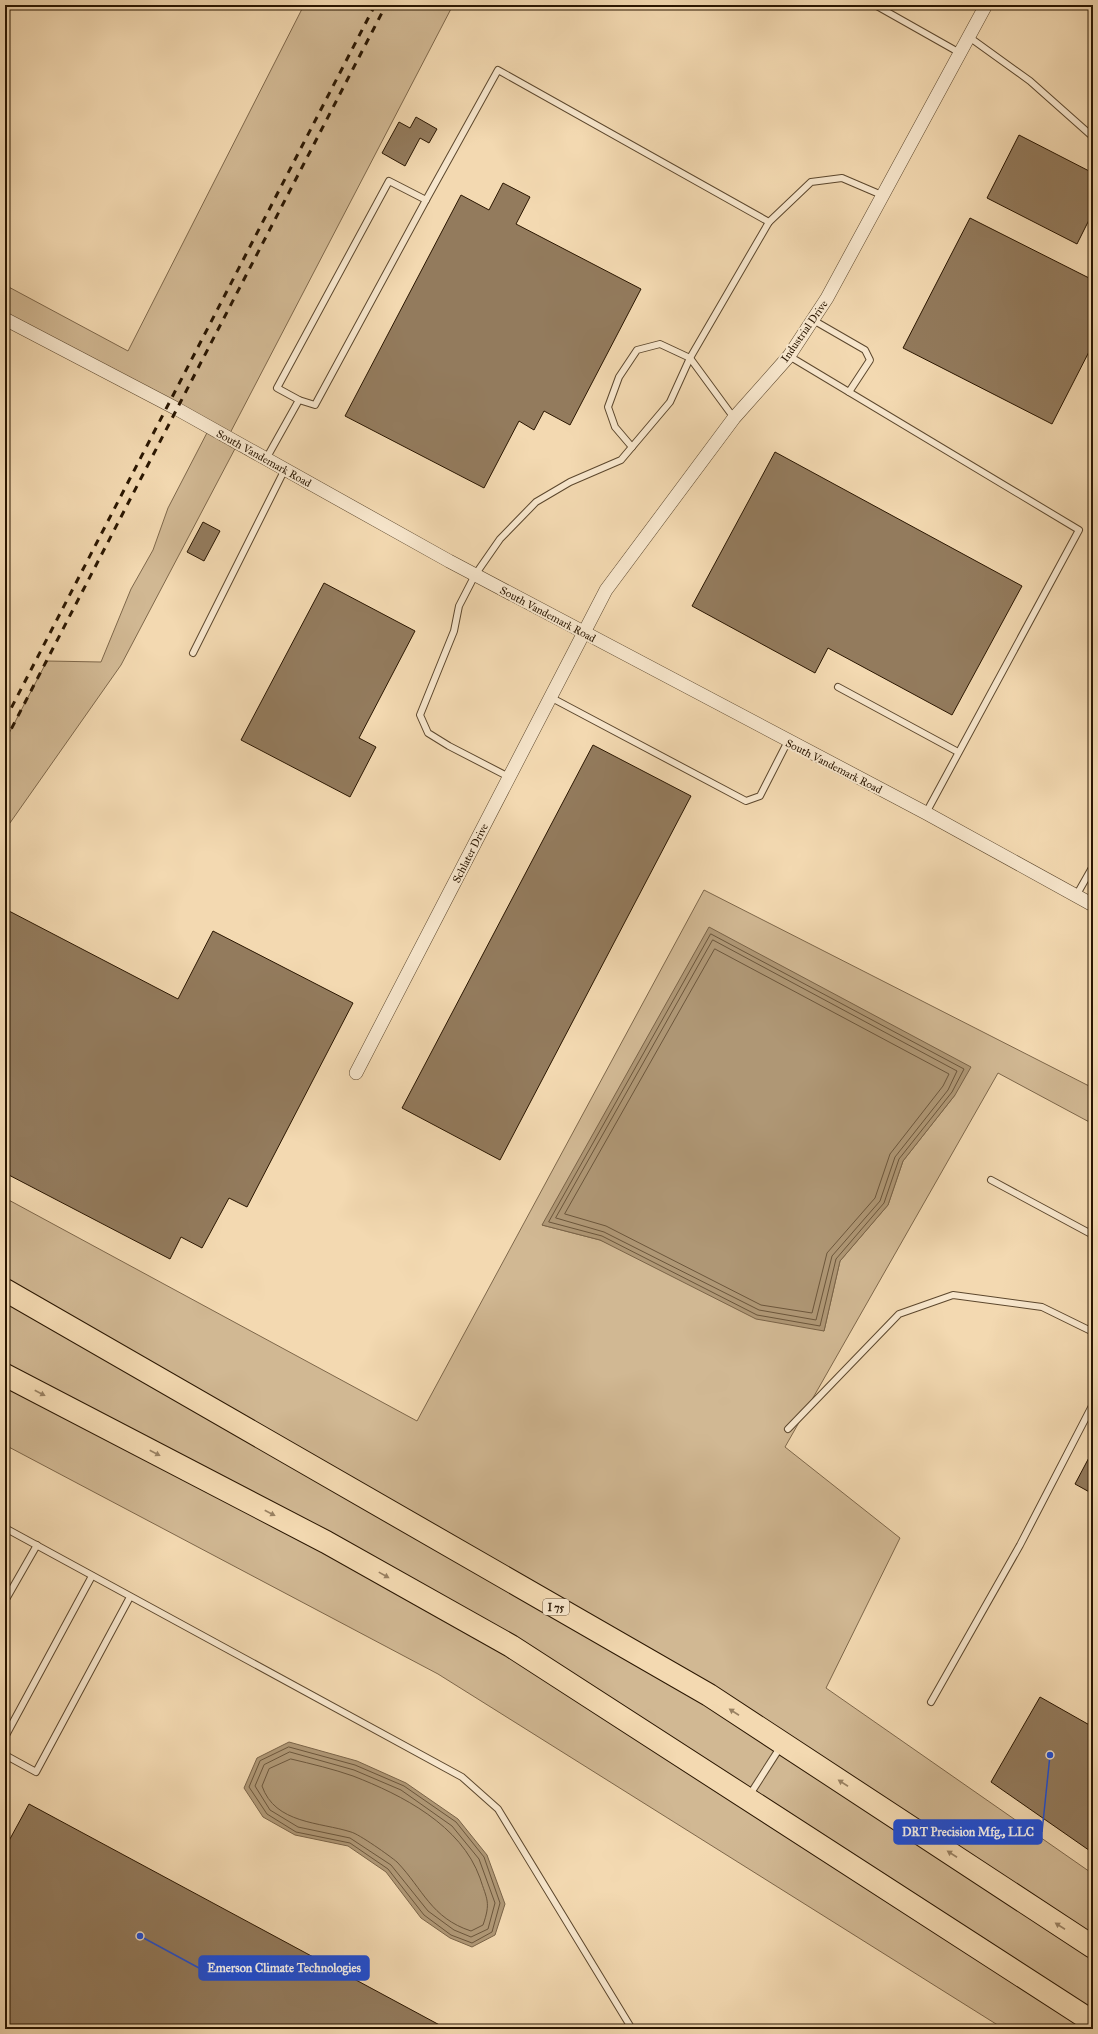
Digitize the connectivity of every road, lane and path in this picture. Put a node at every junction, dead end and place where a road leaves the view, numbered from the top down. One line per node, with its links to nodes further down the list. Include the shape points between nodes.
1 (875, 5): 4 (lane)
2 (986, 5): 3 (street, Industrial Drive)
3 (969, 37): 4 (street, Industrial Drive); 5 (lane, via 1030,81)
4 (960, 53): 6 (street, Industrial Drive)
5 (1093, 137)
6 (884, 196): 8 (lane, via 842,178 811,182); 10 (street, Industrial Drive)
7 (426, 200): 8 (lane, via 498,70); 14 (lane, via 315,405); 14 (lane, via 389,181 277,388)
8 (769, 222): 12 (lane)
9 (5, 319): 17 (street, South Vandemark Road, via 178,409)
10 (813, 320): 11 (street, Industrial Drive); 13 (lane, via 865,350 870,360)
11 (789, 356): 13 (lane); 15 (street, Industrial Drive)
12 (690, 358): 15 (lane); 16 (lane, via 670,402); 16 (lane, via 660,344 637,350 623,372 608,407 615,427)
13 (848, 392): 25 (lane, via 1079,530)
14 (299, 400): 17 (lane)
15 (734, 418): 20 (street, Industrial Drive, via 606,590)
16 (632, 447): 19 (lane, via 621,460 570,482 536,502 500,539)
17 (266, 459): 18 (street, South Vandemark Road)
18 (285, 469): 19 (street, South Vandemark Road); 21 (lane)
19 (475, 575): 20 (street, South Vandemark Road); 26 (lane, via 460,606 454,631 420,715 428,733)
20 (584, 632): 23 (street, Schlater Drive); 24 (street, South Vandemark Road)
21 (192, 653)
22 (838, 687): 25 (lane)
23 (550, 697): 24 (lane, via 746,801 760,796); 26 (street, Schlater Drive)
24 (788, 742): 27 (street, South Vandemark Road)
25 (958, 752): 27 (lane)
26 (509, 777): 31 (street, Schlater Drive)
27 (926, 813): 29 (street, South Vandemark Road)
28 (1093, 866): 29 (lane)
29 (1076, 896): 30 (street, South Vandemark Road)
30 (1093, 905)
31 (356, 1072)
32 (992, 1180): 33 (lane)
33 (1093, 1235)
34 (5, 1290): 46 (highway, I 75, one-way to 34, via 708,1695)
35 (1093, 1332): 38 (lane, via 1042,1307 953,1294 899,1314)
36 (5, 1374): 48 (highway, one-way to 48, via 326,1542 504,1642)
37 (1093, 1404): 44 (lane, via 1020,1545)
38 (788, 1428)
39 (5, 1528): 40 (lane)
40 (37, 1545): 41 (lane); 43 (lane)
41 (92, 1576): 42 (lane); 45 (lane)
42 (130, 1597): 47 (lane, via 36,1772); 51 (lane, via 462,1777 498,1809)
43 (5, 1601)
44 (931, 1702)
45 (5, 1737)
46 (783, 1744): 48 (lane); 49 (highway, I 75, one-way to 46)
47 (5, 1755)
48 (747, 1799): 50 (highway)
49 (1093, 1947)
50 (1093, 2022)
51 (632, 2029)

